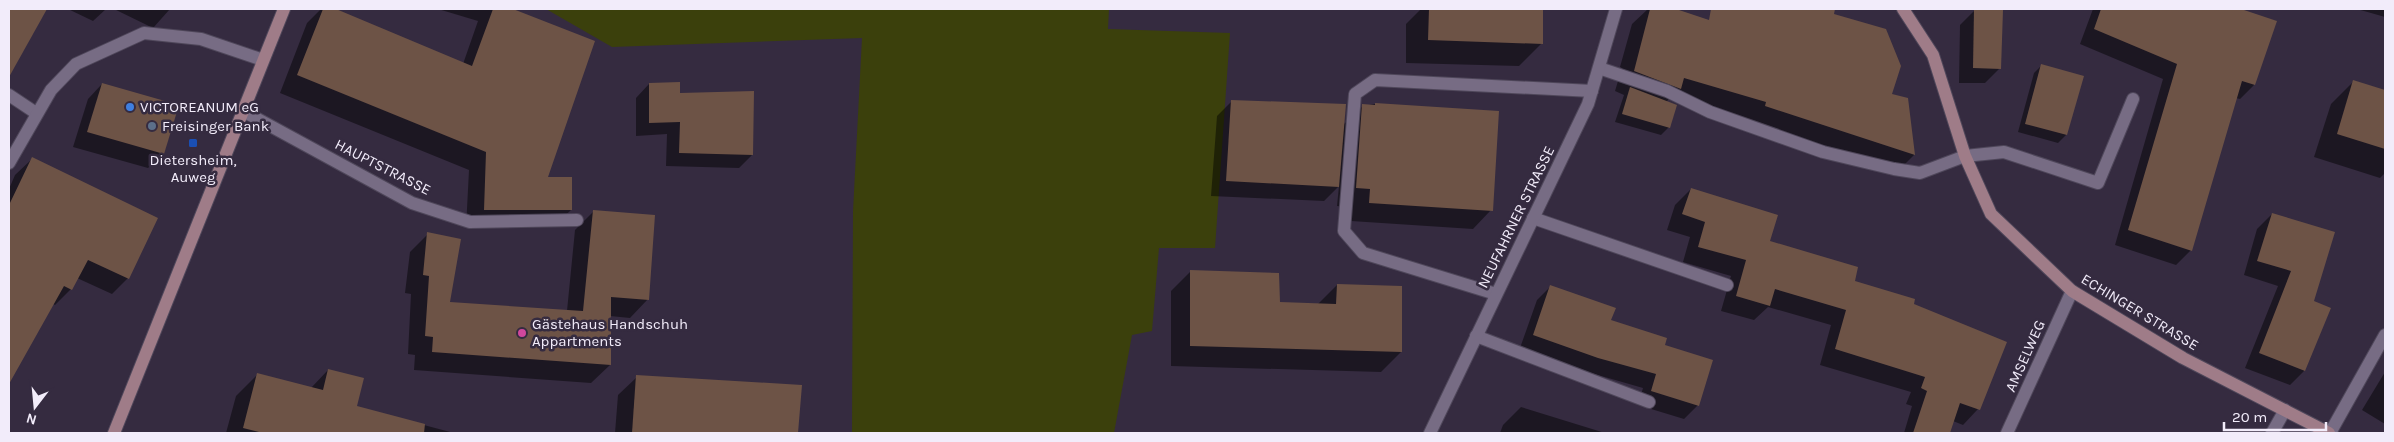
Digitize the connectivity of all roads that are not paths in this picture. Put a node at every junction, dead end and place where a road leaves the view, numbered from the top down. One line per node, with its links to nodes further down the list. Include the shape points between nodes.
1 (284, 9): 4 (street)
2 (1616, 9): 5 (street, NEUFAHRNER STRASSE)
3 (1903, 9): 11 (street, ECHINGER STRASSE, via 1933,54)
4 (263, 60): 9 (street); 10 (street, via 201,39 144,33 76,64 51,90)
5 (1599, 68): 6 (street, NEUFAHRNER STRASSE); 11 (street, via 1806,146 1894,170 1920,173)
6 (1592, 91): 13 (street, NEUFAHRNER STRASSE); 17 (street, via 1375,80 1355,94 1344,232 1363,253)
7 (9, 96): 10 (street)
8 (2133, 99): 11 (street, via 2098,183 2004,152)
9 (242, 111): 14 (street, HAUPTSTRASSE, via 412,203 470,222); 22 (street)
10 (36, 113): 12 (street)
11 (1964, 156): 16 (street, ECHINGER STRASSE, via 1991,214)
12 (9, 162)
13 (1533, 218): 15 (street); 17 (street, NEUFAHRNER STRASSE)
14 (577, 220)
15 (1727, 285)
16 (2072, 291): 21 (street, ECHINGER STRASSE, via 2183,358); 24 (street, AMSELWEG)
17 (1496, 294): 19 (street, NEUFAHRNER STRASSE)
18 (2385, 335): 26 (street)
19 (1476, 336): 20 (street); 23 (street, NEUFAHRNER STRASSE)
20 (1649, 402)
21 (2285, 410): 25 (street); 26 (street, ECHINGER STRASSE)
22 (114, 433)
23 (1430, 433)
24 (2007, 433)
25 (2272, 433)
26 (2330, 433)

